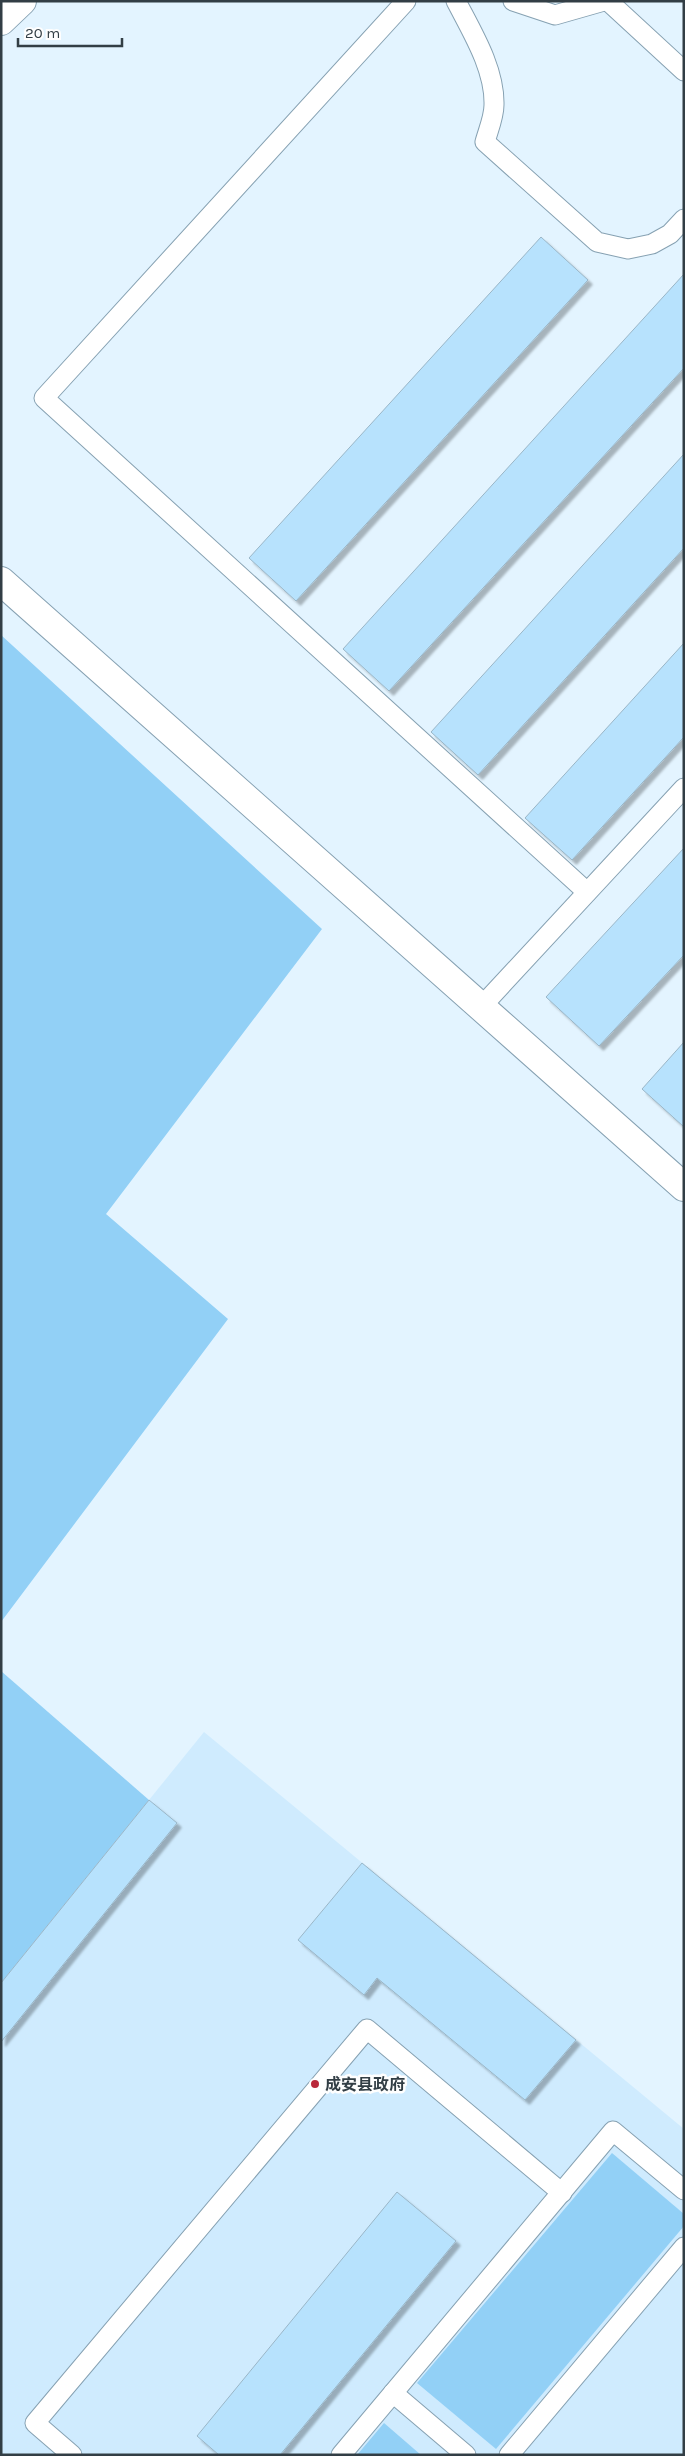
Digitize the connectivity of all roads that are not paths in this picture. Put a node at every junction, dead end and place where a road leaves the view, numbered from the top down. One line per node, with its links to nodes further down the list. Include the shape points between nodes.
1 (22, 1): 6 (street)
2 (406, 1): 11 (lane, via 44,398)
3 (456, 1): 8 (lane, via 476,39 490,78 494,105 485,142 597,242 628,249 652,244 670,234)
4 (513, 1): 5 (lane, via 555,15)
5 (606, 1): 7 (lane)
6 (1, 21)
7 (684, 71)
8 (684, 219)
9 (1, 581): 12 (street)
10 (684, 788): 11 (lane)
11 (587, 892): 12 (lane)
12 (481, 1007): 13 (street)
13 (684, 1187)
14 (684, 2190): 15 (lane, via 614,2131)
15 (562, 2193): 17 (lane); 18 (lane, via 367,2029 35,2423)
16 (684, 2247): 21 (lane)
17 (393, 2393): 19 (lane); 20 (lane)
18 (72, 2455)
19 (341, 2455)
20 (466, 2455)
21 (509, 2455)

